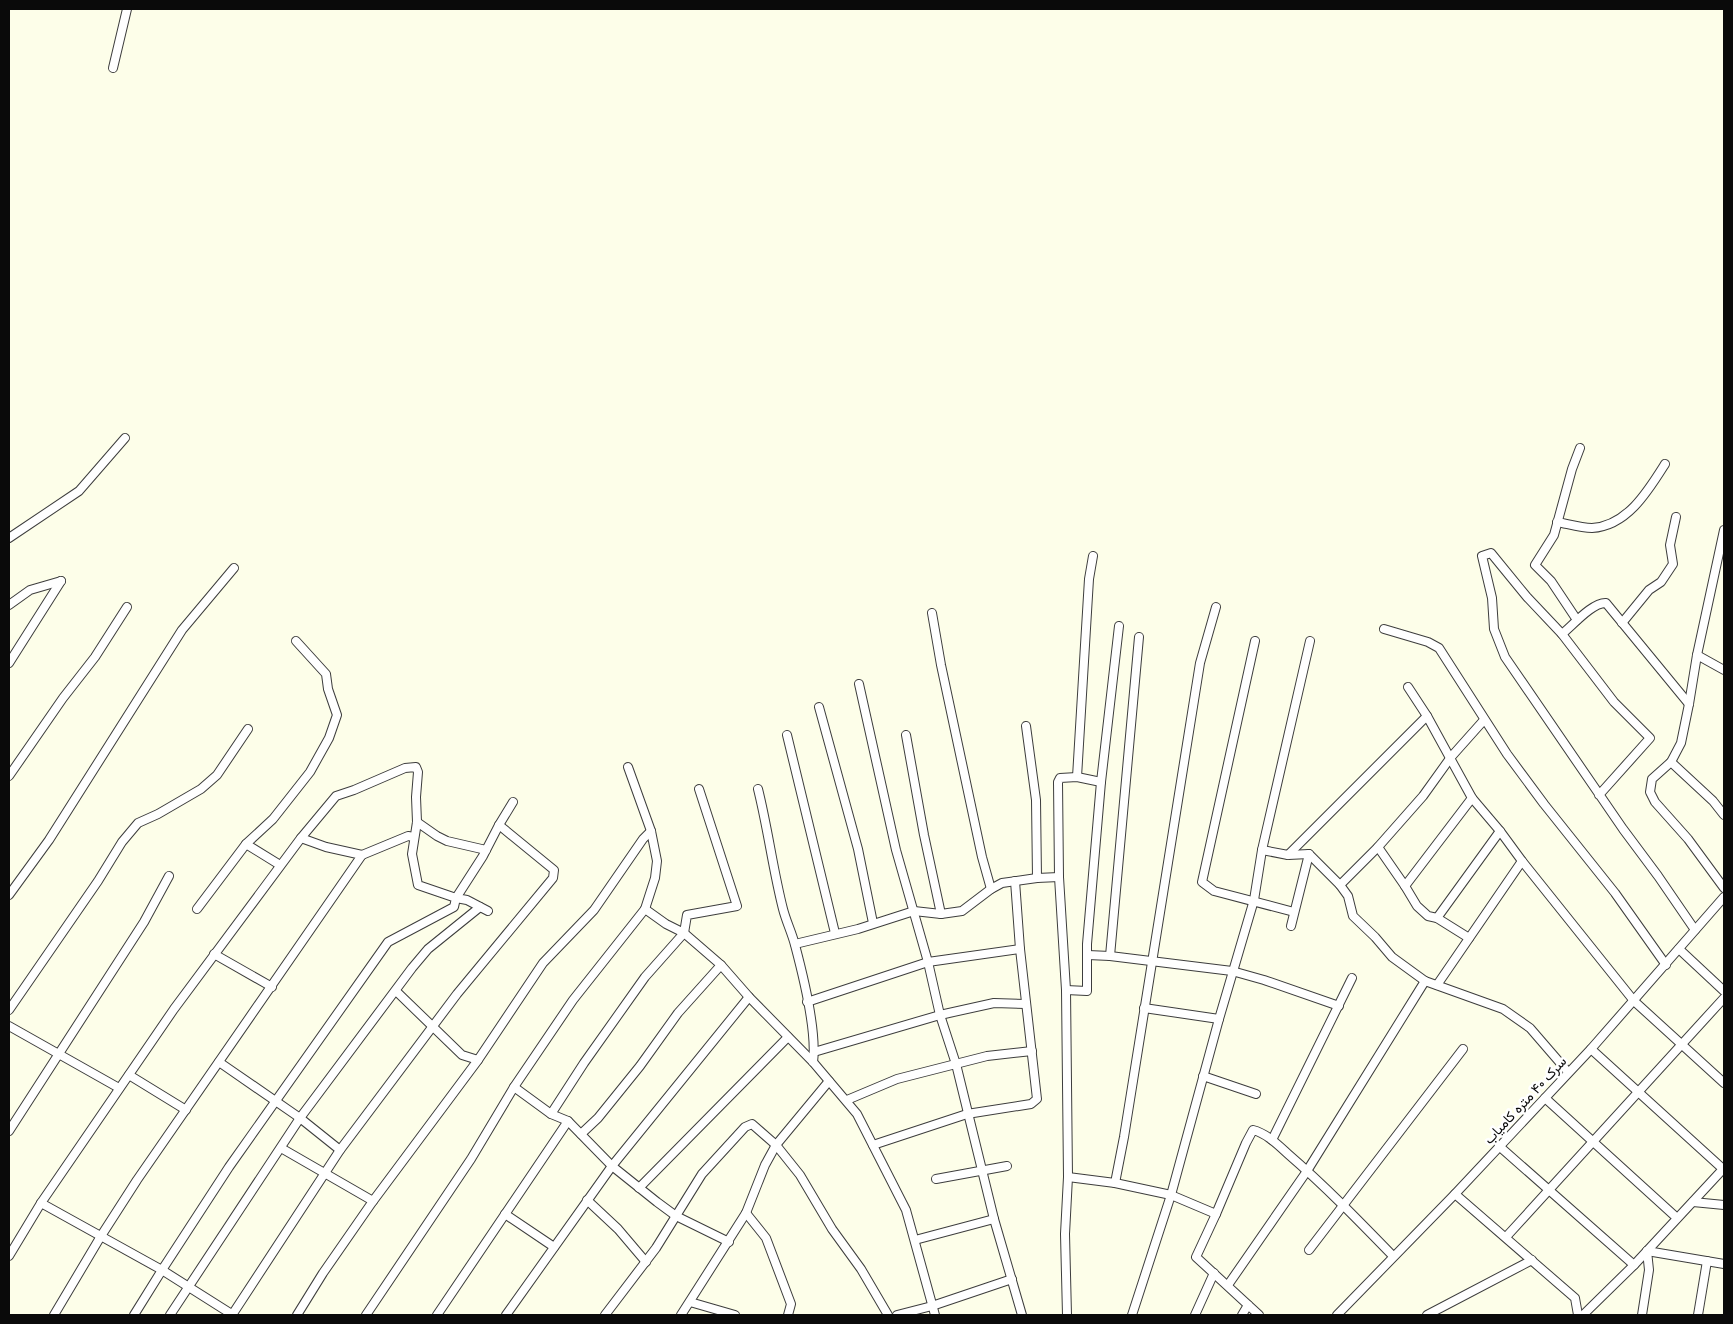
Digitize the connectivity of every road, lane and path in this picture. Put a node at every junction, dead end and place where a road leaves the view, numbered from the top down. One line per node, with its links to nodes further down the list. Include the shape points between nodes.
1 (127, 9): 2 (street)
2 (113, 68)
3 (125, 438): 9 (street, via 79,491)
4 (1580, 448): 7 (street)
5 (1664, 464): 7 (street, via 1636,507 1614,522 1592,528)
6 (1676, 517): 17 (street, via 1670,545 1673,564 1661,582 1649,590)
7 (1558, 522): 16 (street, via 1554,535 1535,565 1551,581)
8 (1724, 530): 25 (street)
9 (9, 538)
10 (1093, 556): 42 (street)
11 (234, 568): 73 (street, via 182,630 49,840)
12 (9, 605): 26 (street, via 30,590 62,581)
13 (127, 607): 41 (street)
14 (1216, 607): 98 (street, via 1200,663)
15 (932, 613): 72 (street)
16 (1578, 620): 17 (street, via 1600,602 1606,603); 20 (street)
17 (1622, 623): 30 (street)
18 (1119, 626): 43 (street)
19 (1384, 629): 33 (street, via 1439,648)
20 (1562, 634): 46 (street, via 1614,702 1650,738); 46 (street, via 1527,598 1491,553 1482,556 1492,598 1494,629 1505,657)
21 (1139, 637): 96 (street)
22 (296, 641): 56 (street, via 326,674 337,715 330,738 310,772 273,819)
23 (1255, 641): 76 (street, via 1202,882 1214,891)
24 (1310, 641): 59 (street)
25 (1697, 655): 27 (street); 30 (street)
26 (9, 663)
27 (1724, 670)
28 (859, 684): 81 (street, via 896,850)
29 (1408, 687): 32 (street)
30 (1689, 704): 39 (street, via 1681,743)
31 (818, 707): 85 (street, via 858,848)
32 (1427, 716): 38 (street); 60 (street)
33 (1484, 720): 38 (street); 100 (street)
34 (1026, 726): 67 (street, via 1036,800)
35 (248, 729): 116 (street, via 217,775 201,789 138,823)
36 (788, 735): 89 (street)
37 (906, 735): 83 (street)
38 (1450, 757): 47 (street); 57 (street, via 1423,796)
39 (1671, 762): 49 (street); 71 (street, via 1652,779 1650,792)
40 (628, 767): 52 (street)
41 (9, 776)
42 (1077, 777): 43 (street); 66 (street, via 1060,778 1058,782)
43 (1100, 782): 95 (street)
44 (699, 788): 88 (street, via 737,906 687,915)
45 (758, 789): 91 (street, via 783,910)
46 (1599, 795): 87 (street)
47 (1472, 798): 53 (street); 70 (street)
48 (513, 802): 51 (street)
49 (1724, 815)
50 (417, 822): 54 (street); 55 (street, via 418,772 416,767 405,768 336,796); 58 (street, via 447,841)
51 (499, 826): 58 (street); 120 (street, via 554,870 553,878)
52 (651, 831): 79 (street, via 657,861); 128 (street, via 594,910 543,963)
53 (1500, 831): 63 (street); 84 (street)
54 (414, 837): 62 (street, via 408,836); 75 (street, via 412,854 418,885)
55 (301, 838): 62 (street); 64 (street)
56 (246, 844): 64 (street); 78 (street)
57 (1378, 846): 69 (street); 70 (street)
58 (486, 850): 75 (street)
59 (1262, 850): 60 (street); 76 (street)
60 (1288, 854): 61 (street)
61 (1309, 854): 69 (street); 82 (street)
62 (362, 855): 104 (street)
63 (1522, 861): 90 (street); 111 (street)
64 (280, 865): 94 (street)
65 (169, 876): 127 (street, via 144,922)
66 (1060, 877): 67 (street); 106 (street)
67 (1037, 878): 68 (street)
68 (1015, 881): 72 (street); 92 (street)
69 (1340, 885): 103 (street, via 1348,896 1353,916 1392,957)
70 (1406, 886): 84 (street, via 1416,906 1428,916)
71 (1724, 888)
72 (991, 889): 83 (street, via 962,911)
73 (9, 895)
74 (1724, 897): 87 (street, سرک ۴۰ متره کامیاب)
75 (456, 898): 77 (street); 143 (street, via 454,907 388,942)
76 (1254, 900): 82 (street); 101 (street)
77 (480, 907): 80 (street); 107 (street, via 428,949)
78 (197, 909)
79 (645, 909): 88 (street); 137 (street, via 573,1000)
80 (488, 911)
81 (914, 911): 83 (street); 85 (street); 97 (street)
82 (1294, 912): 86 (street)
83 (941, 914)
84 (1437, 918): 90 (street)
85 (873, 923): 89 (street)
86 (1291, 926)
87 (1695, 930): 93 (street, سرک ۴۰ متره کامیاب)
88 (684, 933): 99 (street); 145 (street, via 645,977)
89 (835, 934): 91 (street)
90 (1469, 938): 105 (street)
91 (795, 944): 112 (street)
92 (1020, 949): 97 (street); 113 (street)
93 (1679, 949): 100 (street, سرک ۴۰ متره کامیاب); 108 (street)
94 (214, 954): 104 (street); 133 (street)
95 (1088, 955): 96 (street); 106 (street, via 1087,991)
96 (1110, 956): 98 (street)
97 (928, 962): 112 (street); 117 (street)
98 (1151, 962): 101 (street); 115 (street)
99 (721, 965): 109 (street); 150 (street, via 678,1013 598,1118)
100 (1666, 965): 111 (street, سرک ۴۰ متره کامیاب)
101 (1232, 971): 114 (street); 118 (street)
102 (1352, 978): 114 (street)
103 (1425, 981): 105 (street); 162 (street)
104 (272, 986): 129 (street)
105 (1437, 986): 132 (street, via 1503,1009 1530,1028)
106 (1066, 990): 164 (street)
107 (396, 991): 120 (street); 147 (street)
108 (1724, 991)
109 (749, 997): 121 (street); 158 (street)
110 (1724, 998): 122 (street)
111 (1634, 1001): 122 (street); 124 (street, سرک ۴۰ متره کامیاب)
112 (808, 1002): 126 (street)
113 (1026, 1004): 117 (street, via 994,1003); 125 (street)
114 (1339, 1006): 151 (street)
115 (1144, 1008): 118 (street); 166 (street)
116 (9, 1010)
117 (940, 1015): 126 (street); 131 (street)
118 (1219, 1019): 134 (street)
119 (9, 1026): 127 (street)
120 (433, 1027): 128 (street, via 462,1055); 157 (street)
121 (788, 1037): 130 (street); 167 (street)
122 (1681, 1045): 136 (street); 139 (street)
123 (1463, 1049): 175 (street)
124 (1591, 1049): 132 (street, سرک ۴۰ متره کامیاب); 139 (street)
125 (1032, 1051): 131 (street, via 987,1056); 146 (street, via 1037,1099 1031,1104)
126 (814, 1052): 130 (street)
127 (58, 1053): 138 (street); 149 (street)
128 (478, 1060): 172 (street)
129 (219, 1062): 143 (street); 144 (street)
130 (813, 1062): 135 (street)
131 (956, 1064): 142 (street, via 897,1079); 146 (street)
132 (1568, 1072): 141 (street, سرک ۴۰ متره کامیاب)
133 (129, 1074): 138 (street); 144 (street)
134 (1203, 1076): 140 (street); 170 (street)
135 (829, 1081): 142 (street); 153 (street)
136 (1724, 1083)
137 (514, 1087): 145 (street); 210 (street, via 471,1159)
138 (120, 1088): 174 (street)
139 (1638, 1092): 152 (street); 160 (street)
140 (1256, 1094)
141 (1545, 1098): 152 (street); 155 (street, سرک ۴۰ متره کامیاب)
142 (847, 1100): 154 (street)
143 (276, 1101): 147 (street); 197 (street)
144 (186, 1110): 183 (street)
145 (551, 1114): 148 (street)
146 (966, 1114): 154 (street); 161 (street)
147 (300, 1118): 156 (street); 157 (street)
148 (568, 1121): 150 (street); 178 (street)
149 (9, 1130)
150 (581, 1134): 158 (street)
151 (1272, 1140): 162 (street); 179 (street, via 1253,1130)
152 (1592, 1141): 168 (street); 181 (street)
153 (776, 1145): 177 (street); 180 (street, via 752,1124 745,1126 702,1174); 217 (street, via 800,1176)
154 (873, 1146): 185 (street, via 906,1210)
155 (1499, 1146): 168 (street); 169 (street, سرک ۴۰ متره کامیاب)
156 (280, 1148): 163 (street); 201 (street)
157 (340, 1150): 163 (street)
158 (612, 1166): 167 (street); 171 (street)
159 (1007, 1166): 161 (street)
160 (1724, 1169): 173 (street)
161 (982, 1170): 165 (street); 182 (street)
162 (1307, 1171): 175 (street); 200 (street)
163 (323, 1174): 172 (street); 208 (street)
164 (1068, 1178): 166 (street); 221 (street, via 1065,1234)
165 (936, 1179)
166 (1115, 1183): 170 (street)
167 (639, 1188): 180 (street)
168 (1548, 1190): 184 (street); 196 (street)
169 (1455, 1194): 184 (street); 191 (street, سرک ۴۰ متره کامیاب)
170 (1171, 1195): 179 (street); 222 (street)
171 (587, 1200): 187 (street); 194 (street)
172 (373, 1201): 209 (street)
173 (1693, 1202): 176 (street); 181 (street)
174 (41, 1203): 183 (street); 190 (street)
175 (1342, 1205): 188 (street); 191 (street)
176 (1724, 1205)
177 (746, 1213): 186 (street); 216 (street, via 766,1238 791,1304)
178 (506, 1214): 187 (street); 211 (street)
179 (1216, 1214): 198 (street, via 1196,1256)
180 (676, 1216): 186 (street); 194 (street)
181 (1677, 1218): 189 (street)
182 (994, 1219): 185 (street); 199 (street)
183 (101, 1236): 197 (street); 205 (street)
184 (1506, 1237): 192 (street)
185 (915, 1240): 204 (street)
186 (729, 1242): 202 (street)
187 (554, 1247): 212 (street)
188 (1309, 1250)
189 (1647, 1251): 193 (street); 196 (street); 230 (street, via 1650,1270)
190 (9, 1256)
191 (1393, 1256): 226 (street, سرک ۴۰ متره کامیاب)
192 (1532, 1260): 227 (street); 228 (street, via 1575,1298)
193 (1707, 1261): 195 (street); 231 (street)
194 (646, 1262): 213 (street)
195 (1724, 1264)
196 (1634, 1265): 229 (street)
197 (162, 1270): 201 (street); 206 (street)
198 (1214, 1273): 200 (street); 223 (street)
199 (1012, 1280): 204 (street); 220 (street)
200 (1228, 1285): 203 (street)
201 (188, 1286): 207 (street); 208 (street)
202 (690, 1302): 214 (street); 215 (street)
203 (1248, 1305): 224 (street); 225 (street)
204 (932, 1306): 218 (street); 219 (street)
205 (54, 1315)
206 (134, 1315)
207 (170, 1315)
208 (232, 1315)
209 (297, 1315)
210 (366, 1315)
211 (437, 1315)
212 (506, 1315)
213 (605, 1315)
214 (681, 1315)
215 (735, 1315)
216 (788, 1315)
217 (888, 1315)
218 (897, 1315)
219 (935, 1315)
220 (1022, 1315)
221 (1067, 1315)
222 (1132, 1315)
223 (1195, 1315)
224 (1242, 1315)
225 (1259, 1315)
226 (1337, 1315)
227 (1427, 1315)
228 (1578, 1315)
229 (1583, 1315)
230 (1642, 1315)
231 (1698, 1315)

